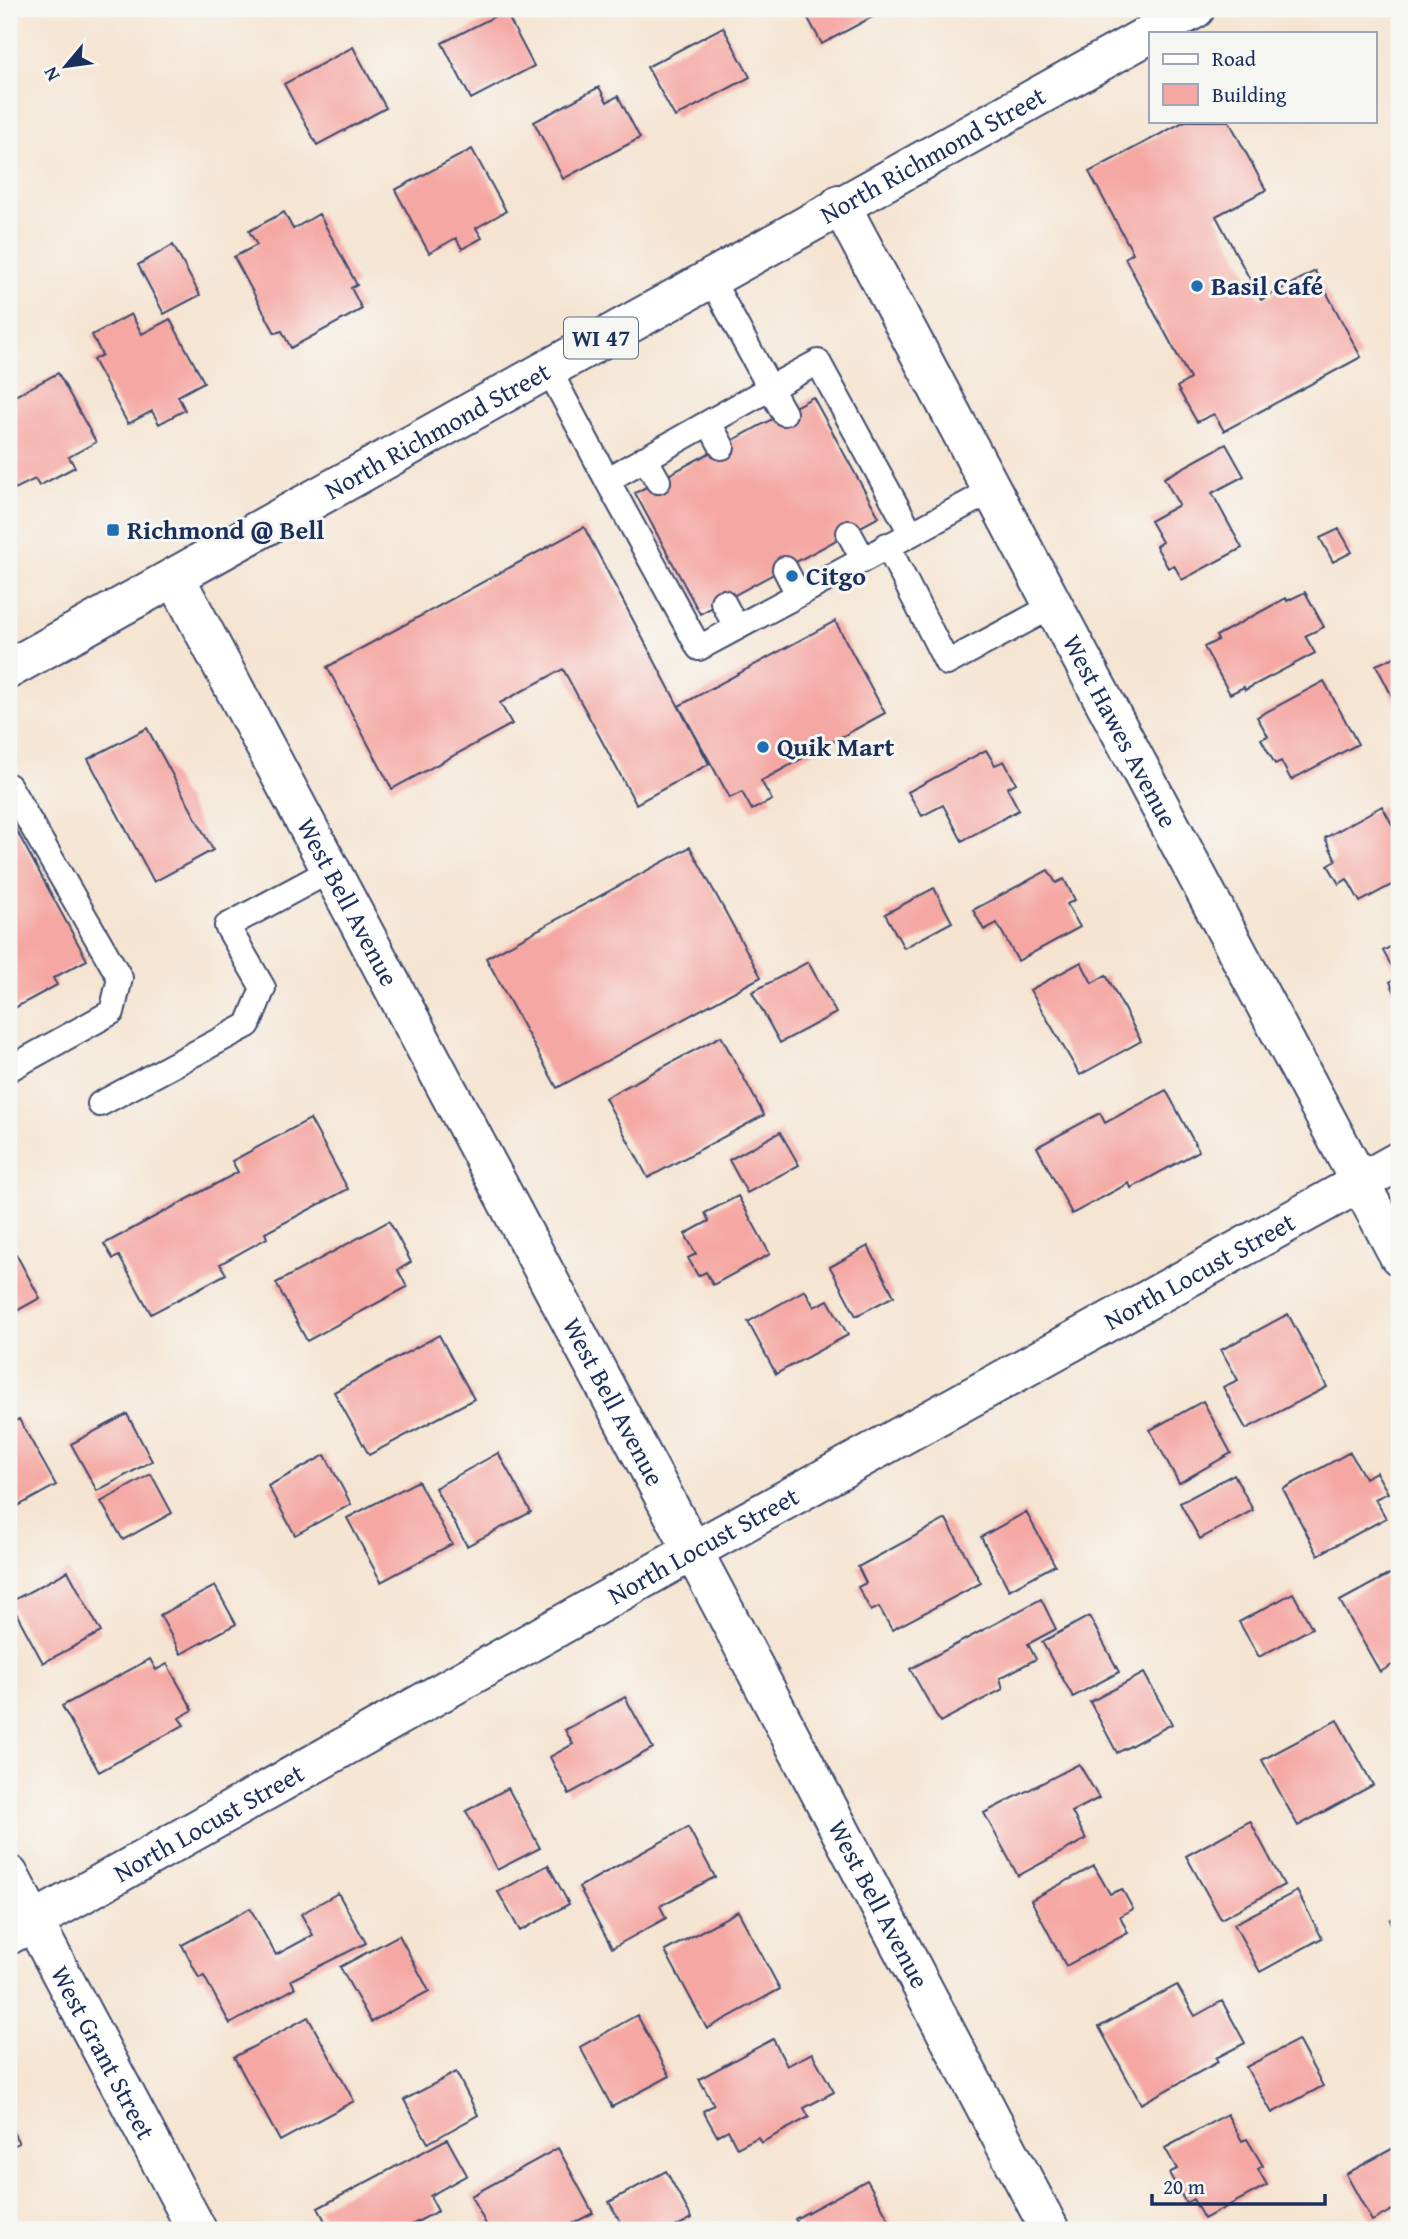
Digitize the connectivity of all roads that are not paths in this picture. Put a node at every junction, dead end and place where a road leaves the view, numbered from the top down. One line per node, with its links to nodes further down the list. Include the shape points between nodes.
1 (1195, 9): 2 (street, North Richmond Street / WI 47)
2 (1153, 32)
3 (1149, 34): 4 (street, North Richmond Street / WI 47)
4 (840, 204): 5 (street, North Richmond Street / WI 47); 14 (street, West Hawes Avenue)
5 (710, 278): 6 (street, North Richmond Street / WI 47); 7 (lane)
6 (548, 368): 12 (lane); 20 (street, North Richmond Street / WI 47)
7 (770, 388): 8 (lane); 9 (lane); 16 (lane, via 818,362)
8 (784, 413)
9 (709, 423): 10 (lane); 11 (lane)
10 (722, 447)
11 (645, 458): 12 (lane); 13 (lane)
12 (607, 480): 24 (lane, via 699,648)
13 (657, 481)
14 (991, 491): 16 (lane); 23 (street, West Hawes Avenue)
15 (849, 533): 18 (lane)
16 (911, 533): 17 (lane)
17 (887, 545): 18 (lane); 23 (lane, via 947,663)
18 (863, 559): 21 (lane)
19 (785, 569): 21 (lane)
20 (175, 577): 25 (street, North Richmond Street / WI 47); 27 (street, West Bell Avenue)
21 (798, 594): 24 (lane)
22 (723, 602): 24 (lane)
23 (1053, 606): 31 (street, West Hawes Avenue)
24 (736, 627)
25 (9, 669)
26 (9, 786): 28 (lane, via 120,978 111,1012)
27 (331, 870): 29 (lane, via 227,926 263,988 248,1025); 33 (street, West Bell Avenue)
28 (9, 1069)
29 (100, 1104)
30 (1399, 1161): 31 (street, North Locust Street)
31 (1361, 1183): 32 (street, West Hawes Avenue); 33 (street, North Locust Street)
32 (1399, 1256)
33 (693, 1551): 35 (street, North Locust Street); 37 (street, West Bell Avenue)
34 (9, 1875): 35 (street, West Grant Street)
35 (21, 1928): 36 (street, West Grant Street)
36 (197, 2230)
37 (1050, 2230)

